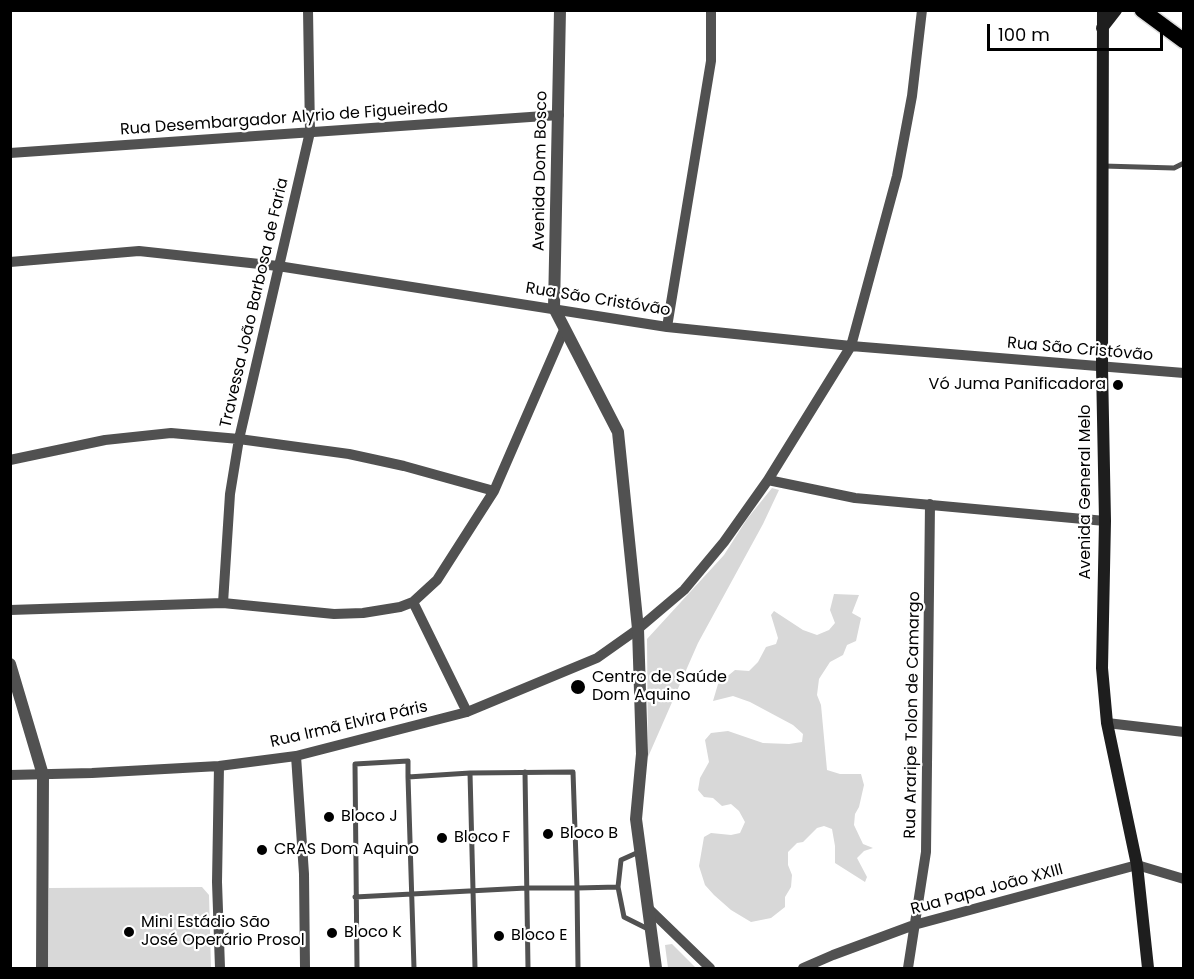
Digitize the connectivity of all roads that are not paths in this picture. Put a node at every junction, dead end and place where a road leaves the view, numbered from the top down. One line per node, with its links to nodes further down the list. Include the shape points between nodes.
1 (308, 10): 11 (street, Travessa João Barbosa de Faria)
2 (560, 10): 10 (street, Avenida Dom Bosco)
3 (711, 10): 18 (street, via 711,60)
4 (922, 10): 20 (street, Rua Irmã Elvira Páris, via 897,176)
5 (1103, 10): 8 (main road, Avenida General Melo)
6 (1116, 10): 8 (main road)
7 (1142, 10): 9 (main road)
8 (1102, 28): 14 (main road, Avenida General Melo)
9 (1184, 41)
10 (559, 115): 11 (street, Rua Desembargador Alyrio de Figueiredo); 17 (street, Avenida Dom Bosco)
11 (310, 132): 12 (street, Rua Desembargador Alyrio de Figueiredo); 16 (street, Travessa João Barbosa de Faria)
12 (10, 153)
13 (1184, 163): 14 (lane, via 1174,168)
14 (1104, 166): 21 (main road, Avenida General Melo)
15 (10, 262): 16 (street, Rua São Cristóvão, via 138,251)
16 (278, 266): 17 (street, Rua São Cristóvão); 23 (street, Travessa João Barbosa de Faria)
17 (554, 308): 18 (street, Rua São Cristóvão); 19 (street, Avenida Dom Bosco)
18 (667, 327): 20 (street, Rua São Cristóvão)
19 (564, 330): 26 (street); 32 (street, Avenida Dom Bosco, via 618,432)
20 (851, 346): 21 (street, Rua São Cristóvão); 25 (street, Rua Irmã Elvira Páris)
21 (1102, 367): 22 (street, Rua São Cristóvão); 28 (main road, Avenida General Melo)
22 (1184, 373)
23 (239, 439): 24 (street, via 171,433 105,440); 26 (street, via 349,454); 30 (street, Travessa João Barbosa de Faria, via 230,494)
24 (10, 460)
25 (768, 480): 27 (street, via 855,498); 32 (street, Rua Irmã Elvira Páris, via 684,590)
26 (494, 491): 29 (street, via 437,580)
27 (930, 504): 28 (street); 54 (street, Rua Araripe Tolon de Camargo, via 926,852)
28 (1105, 521): 35 (main road, Avenida General Melo, via 1102,668)
29 (413, 602): 30 (street, via 363,614); 34 (street)
30 (223, 603): 31 (street)
31 (10, 610)
32 (638, 630): 34 (street, Rua Irmã Elvira Páris, via 597,658); 44 (street, Avenida Dom Bosco, via 642,754 636,819)
33 (10, 664): 42 (street)
34 (468, 712): 37 (street, Rua Irmã Elvira Páris)
35 (1107, 723): 36 (street); 45 (main road, Avenida General Melo)
36 (1184, 732)
37 (296, 756): 38 (street, Rua Irmã Elvira Páris); 58 (street)
38 (219, 766): 42 (street, Rua Irmã Elvira Páris); 57 (street)
39 (525, 772): 40 (lane); 48 (lane); 49 (lane, via 573,772)
40 (470, 773): 43 (lane); 50 (lane)
41 (10, 775): 42 (street, Rua Irmã Elvira Páris)
42 (43, 775): 56 (street)
43 (408, 777): 51 (lane); 52 (lane, via 408,762 355,764)
44 (641, 851): 47 (lane, via 621,860); 53 (street, Avenida Dom Bosco)
45 (1137, 865): 46 (street); 54 (street, Rua Papa João XXIII); 68 (main road, Avenida General Melo)
46 (1184, 879)
47 (618, 886): 49 (lane); 55 (lane, via 624,916)
48 (526, 888): 49 (lane); 50 (lane); 62 (lane)
49 (577, 888): 63 (lane)
50 (474, 892): 51 (lane); 61 (lane)
51 (412, 894): 52 (lane); 60 (lane)
52 (355, 897): 59 (lane)
53 (649, 909): 55 (street, Avenida Dom Bosco); 65 (street)
54 (914, 925): 66 (street, Rua Papa João XXIII); 67 (street, Rua Araripe Tolon de Camargo)
55 (651, 930): 64 (street, Avenida Dom Bosco)
56 (42, 969)
57 (220, 969)
58 (306, 969)
59 (357, 969)
60 (414, 969)
61 (475, 969)
62 (528, 969)
63 (578, 969)
64 (656, 969)
65 (710, 969)
66 (802, 969)
67 (908, 969)
68 (1148, 969)

